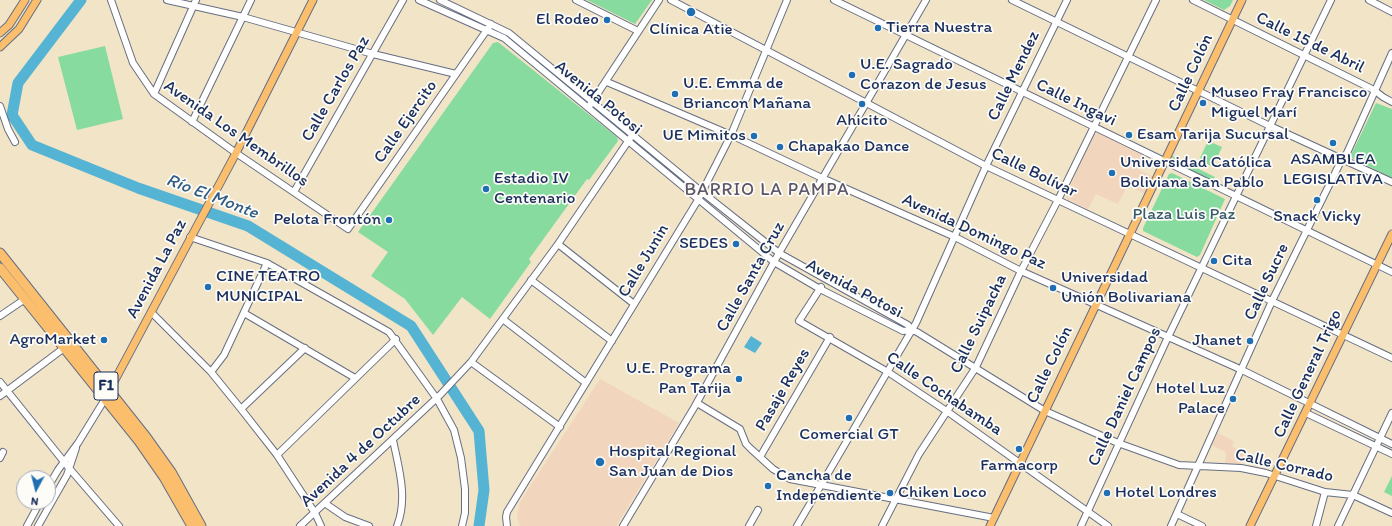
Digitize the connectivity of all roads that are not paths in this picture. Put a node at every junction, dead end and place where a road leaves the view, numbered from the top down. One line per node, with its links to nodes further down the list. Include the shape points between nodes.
1 (25, 0): 32 (main road, via 9,25)
2 (37, 0): 35 (main road, via 20,29)
3 (110, 0): 46 (street, Avenida Los Membrillos, via 133,63)
4 (167, 0): 24 (street)
5 (196, 0): 24 (street)
6 (250, 0): 26 (street)
7 (313, 0): 33 (main road, Avenida La Paz)
8 (403, 0): 38 (street, Calle Carlos Paz)
9 (419, 0): 30 (street, Avenida Potosi)
10 (440, 0): 29 (street, Avenida Potosi)
11 (576, 0): 31 (street)
12 (659, 0): 31 (street)
13 (671, 0): 36 (street, Calle Bolívar)
14 (787, 0): 36 (street, Calle Junin)
15 (834, 0): 34 (street, Calle Ingavi)
16 (926, 0): 34 (street, Calle Santa Cruz)
17 (1012, 0): 28 (street)
18 (1067, 0): 28 (street, Calle Mendez)
19 (1156, 0): 40 (street, Calle Suipacha)
20 (1193, 0): 27 (street, Calle 15 de Abril)
21 (1242, 0): 27 (main road, Calle Colón)
22 (1331, 0): 39 (street, Calle Daniel Campos)
23 (1369, 0): 25 (street)
24 (194, 6): 26 (street); 46 (street)
25 (1392, 12)
26 (243, 17): 33 (street); 52 (street)
27 (1232, 20): 39 (street, Calle 15 de Abril); 45 (main road, Calle Colón)
28 (1056, 22): 40 (street); 44 (street, Calle Mendez)
29 (491, 24): 30 (street, Calle Ejercito); 47 (street, Avenida Potosi, via 509,33)
30 (487, 30): 41 (street, Calle Ejercito); 51 (street, Avenida Potosi, via 504,38)
31 (638, 31): 42 (street)
32 (0, 33)
33 (296, 33): 38 (street); 59 (main road, Avenida La Paz)
34 (906, 35): 44 (street, Calle Ingavi); 48 (street, Calle Santa Cruz)
35 (0, 48)
36 (765, 49): 48 (street, Calle Bolívar); 56 (street, Calle Junin)
37 (1392, 53): 43 (street, Calle Sucre)
38 (373, 54): 41 (street); 65 (street, Calle Carlos Paz)
39 (1305, 55): 43 (street, Calle 15 de Abril); 53 (street, Calle Daniel Campos)
40 (1129, 56): 45 (street); 54 (street, Calle Suipacha)
41 (456, 74): 70 (street, Calle Ejercito)
42 (606, 82): 47 (street); 56 (street, Avenida Domingo Paz)
43 (1374, 90): 49 (street, Calle 15 de Abril); 60 (street, Calle Sucre, via 1373,98)
44 (1021, 91): 54 (street, Calle Ingavi); 62 (street, Calle Mendez)
45 (1198, 91): 53 (street); 61 (main road, Calle Colón)
46 (154, 94): 52 (street, Avenida Los Membrillos)
47 (592, 102): 51 (street); 55 (street, Avenida Potosi)
48 (867, 102): 62 (street, Calle Bolívar); 63 (street, Calle Santa Cruz)
49 (1392, 102)
50 (0, 106): 58 (street)
51 (587, 107): 57 (street, Avenida Potosi)
52 (192, 122): 59 (street, Avenida Los Membrillos)
53 (1270, 126): 60 (street); 67 (street, Calle Daniel Campos)
54 (1093, 128): 61 (street, Calle Ingavi); 69 (street, Calle Suipacha)
55 (633, 134): 57 (street, Avenida 4 de Octubre); 66 (street, Avenida Potosi)
56 (731, 135): 63 (street, Avenida Domingo Paz); 66 (street, Calle Junin)
57 (628, 140): 68 (street, Avenida Potosi); 76 (street, Avenida 4 de Octubre)
58 (15, 142)
59 (236, 153): 65 (street, Avenida Los Membrillos); 74 (main road, Avenida La Paz)
60 (1342, 159): 64 (street); 71 (street, Calle Sucre)
61 (1165, 163): 67 (street, Calle Ingavi); 73 (main road, Calle Colón)
62 (986, 166): 69 (street, Calle Bolívar); 75 (street, Calle Mendez)
63 (822, 178): 75 (street, Avenida Domingo Paz); 78 (street, Calle Santa Cruz)
64 (1392, 182)
65 (294, 192): 70 (street, Avenida Los Membrillos)
66 (702, 192): 68 (street, Calle Junin); 78 (street, Avenida Potosi)
67 (1236, 197): 71 (street, Calle Ingavi); 82 (street, Calle Daniel Campos)
68 (698, 200): 79 (street, Avenida Potosi); 91 (street, Calle Junin)
69 (1058, 200): 73 (street, Calle Bolívar); 84 (street, Calle Suipacha)
70 (348, 229)
71 (1307, 231): 81 (street, Calle Ingavi); 90 (street, Calle Sucre)
72 (1392, 234): 81 (main road, Calle General Trigo)
73 (1131, 235): 82 (street, Calle Bolívar); 92 (main road, Calle Colón)
74 (190, 237): 80 (street); 93 (main road, Avenida La Paz)
75 (955, 237): 84 (street, Avenida Domingo Paz); 97 (street, Calle Mendez)
76 (558, 244): 86 (street, Avenida 4 de Octubre); 91 (street)
77 (0, 253): 115 (highway, F1)
78 (779, 253): 79 (street, Calle Santa Cruz); 87 (street, Avenida Potosi)
79 (774, 262): 88 (street, Avenida Potosi); 118 (street, Calle Santa Cruz)
80 (267, 263): 94 (street); 101 (street, via 389,332)
81 (1377, 264): 85 (street, Calle Ingavi); 98 (main road, Calle General Trigo)
82 (1202, 267): 90 (street, Calle Bolívar); 100 (street, Calle Daniel Campos)
83 (0, 268): 89 (highway, F1)
84 (1021, 271): 92 (street, Avenida Domingo Paz); 107 (street, Calle Suipacha)
85 (1392, 272)
86 (531, 280): 96 (street, Avenida 4 de Octubre); 102 (street)
87 (825, 280): 88 (street, Calle Cochabamba); 97 (street, Avenida Potosi, via 908,325)
88 (820, 289): 97 (street, Avenida Potosi, via 903,330); 99 (street, Calle Cochabamba, via 799,321)
89 (25, 299): 95 (street); 103 (highway, F1)
90 (1272, 301): 98 (street, Calle Bolívar); 108 (street, Calle Sucre)
91 (634, 304): 102 (street, Calle Junin)
92 (1096, 304): 100 (street, Avenida Domingo Paz); 121 (main road, Calle Colón)
93 (151, 312): 109 (street); 115 (main road, Avenida La Paz)
94 (244, 313): 104 (street); 109 (street, via 224,355)
95 (0, 316)
96 (504, 320): 106 (street, Avenida 4 de Octubre); 113 (street)
97 (911, 330): 107 (street, Calle Corrado); 110 (street, Calle Mendez)
98 (1342, 335): 105 (street, Calle Bolívar); 119 (main road, Calle General Trigo)
99 (830, 337): 110 (street, Calle Cochabamba); 134 (street, Pasaje Reyes)
100 (1168, 337): 108 (street, Avenida Domingo Paz); 129 (street, Calle Daniel Campos)
101 (396, 339): 111 (street); 117 (street)
102 (612, 341): 113 (street, Calle Junin)
103 (64, 348): 114 (street); 115 (highway, F1)
104 (305, 348): 111 (street); 120 (street)
105 (1392, 358)
106 (471, 362): 117 (street, Avenida 4 de Octubre); 125 (street)
107 (976, 367): 121 (street, Calle Corrado); 122 (street, Calle Suipacha)
108 (1242, 370): 119 (street, Avenida Domingo Paz); 137 (street, Calle Sucre)
109 (211, 372): 120 (street)
110 (888, 372): 122 (street, Calle Cochabamba); 141 (street, Calle Mendez)
111 (355, 378): 133 (street)
112 (0, 382): 114 (street)
113 (586, 383): 125 (street, Calle Junin)
114 (7, 390): 116 (street); 135 (street)
115 (107, 395): 128 (street, Avenida La Paz); 156 (highway, F1, via 164,477); 157 (highway, F1, via 171,472)
116 (0, 396)
117 (438, 397): 127 (street, Avenida 4 de Octubre); 162 (street, via 454,430 462,458 466,499)
118 (697, 403): 134 (street, via 740,429 746,444); 164 (street, Calle Santa Cruz)
119 (1310, 404): 123 (main road, Calle General Trigo); 126 (street, Avenida Domingo Paz)
120 (241, 408): 133 (street)
121 (1045, 410): 129 (street, Calle Corrado); 136 (main road, Calle Colón)
122 (948, 412): 136 (street, Calle Cochabamba); 144 (street, Calle Suipacha, via 919,454)
123 (1306, 413): 131 (street); 140 (main road, Calle General Trigo)
124 (1392, 413): 126 (street)
125 (560, 427): 163 (street, Calle Junin, via 507,512)
126 (1380, 438): 130 (street, Avenida Domingo Paz); 131 (street)
127 (393, 440): 145 (street, Avenida 4 de Octubre); 161 (street, via 402,491 402,512)
128 (78, 443): 135 (street, Avenida La Paz); 138 (street, Avenida La Paz)
129 (1118, 443): 137 (street, Calle Corrado, via 1179,465); 148 (street, Calle Daniel Campos)
130 (1392, 444)
131 (1376, 446): 132 (street); 143 (street)
132 (1392, 454)
133 (277, 455): 149 (street)
134 (760, 457): 141 (street, via 790,479)
135 (64, 462): 138 (street); 139 (street, Avenida La Paz)
136 (1019, 463): 148 (street, Calle Cochabamba); 152 (main road, Calle Colón)
137 (1200, 466): 140 (street, Calle Corrado, via 1241,468); 151 (street, Calle Sucre)
138 (69, 468): 154 (street, Avenida La Paz); 155 (street)
139 (56, 474)
140 (1275, 477): 142 (street, Calle Corrado); 173 (main road, Calle General Trigo)
141 (822, 486): 144 (street); 166 (street, Calle Mendez)
142 (1325, 492): 143 (street, Calle Corrado); 174 (street)
143 (1353, 495): 150 (street, Calle Corrado); 175 (street)
144 (896, 498): 152 (street); 167 (street, Calle Suipacha)
145 (326, 504): 149 (street, Avenida 4 de Octubre); 160 (street, via 345,517)
146 (36, 510): 153 (street)
147 (758, 510): 165 (street)
148 (1087, 511): 169 (street, Calle Daniel Campos); 170 (street, Calle Cochabamba)
149 (316, 513): 158 (street, Avenida 4 de Octubre); 159 (street)
150 (1392, 513)
151 (1177, 514): 171 (street, Calle Sucre); 172 (street)
152 (994, 518): 168 (main road, Calle Colón)
153 (27, 526)
154 (38, 526)
155 (119, 526)
156 (192, 526)
157 (201, 526)
158 (300, 526)
159 (321, 526)
160 (369, 526)
161 (397, 526)
162 (462, 526)
163 (507, 526)
164 (623, 526)
165 (749, 526)
166 (797, 526)
167 (882, 526)
168 (990, 526)
169 (1081, 526)
170 (1108, 526)
171 (1171, 526)
172 (1202, 526)
173 (1250, 526)
174 (1316, 526)
175 (1338, 526)

